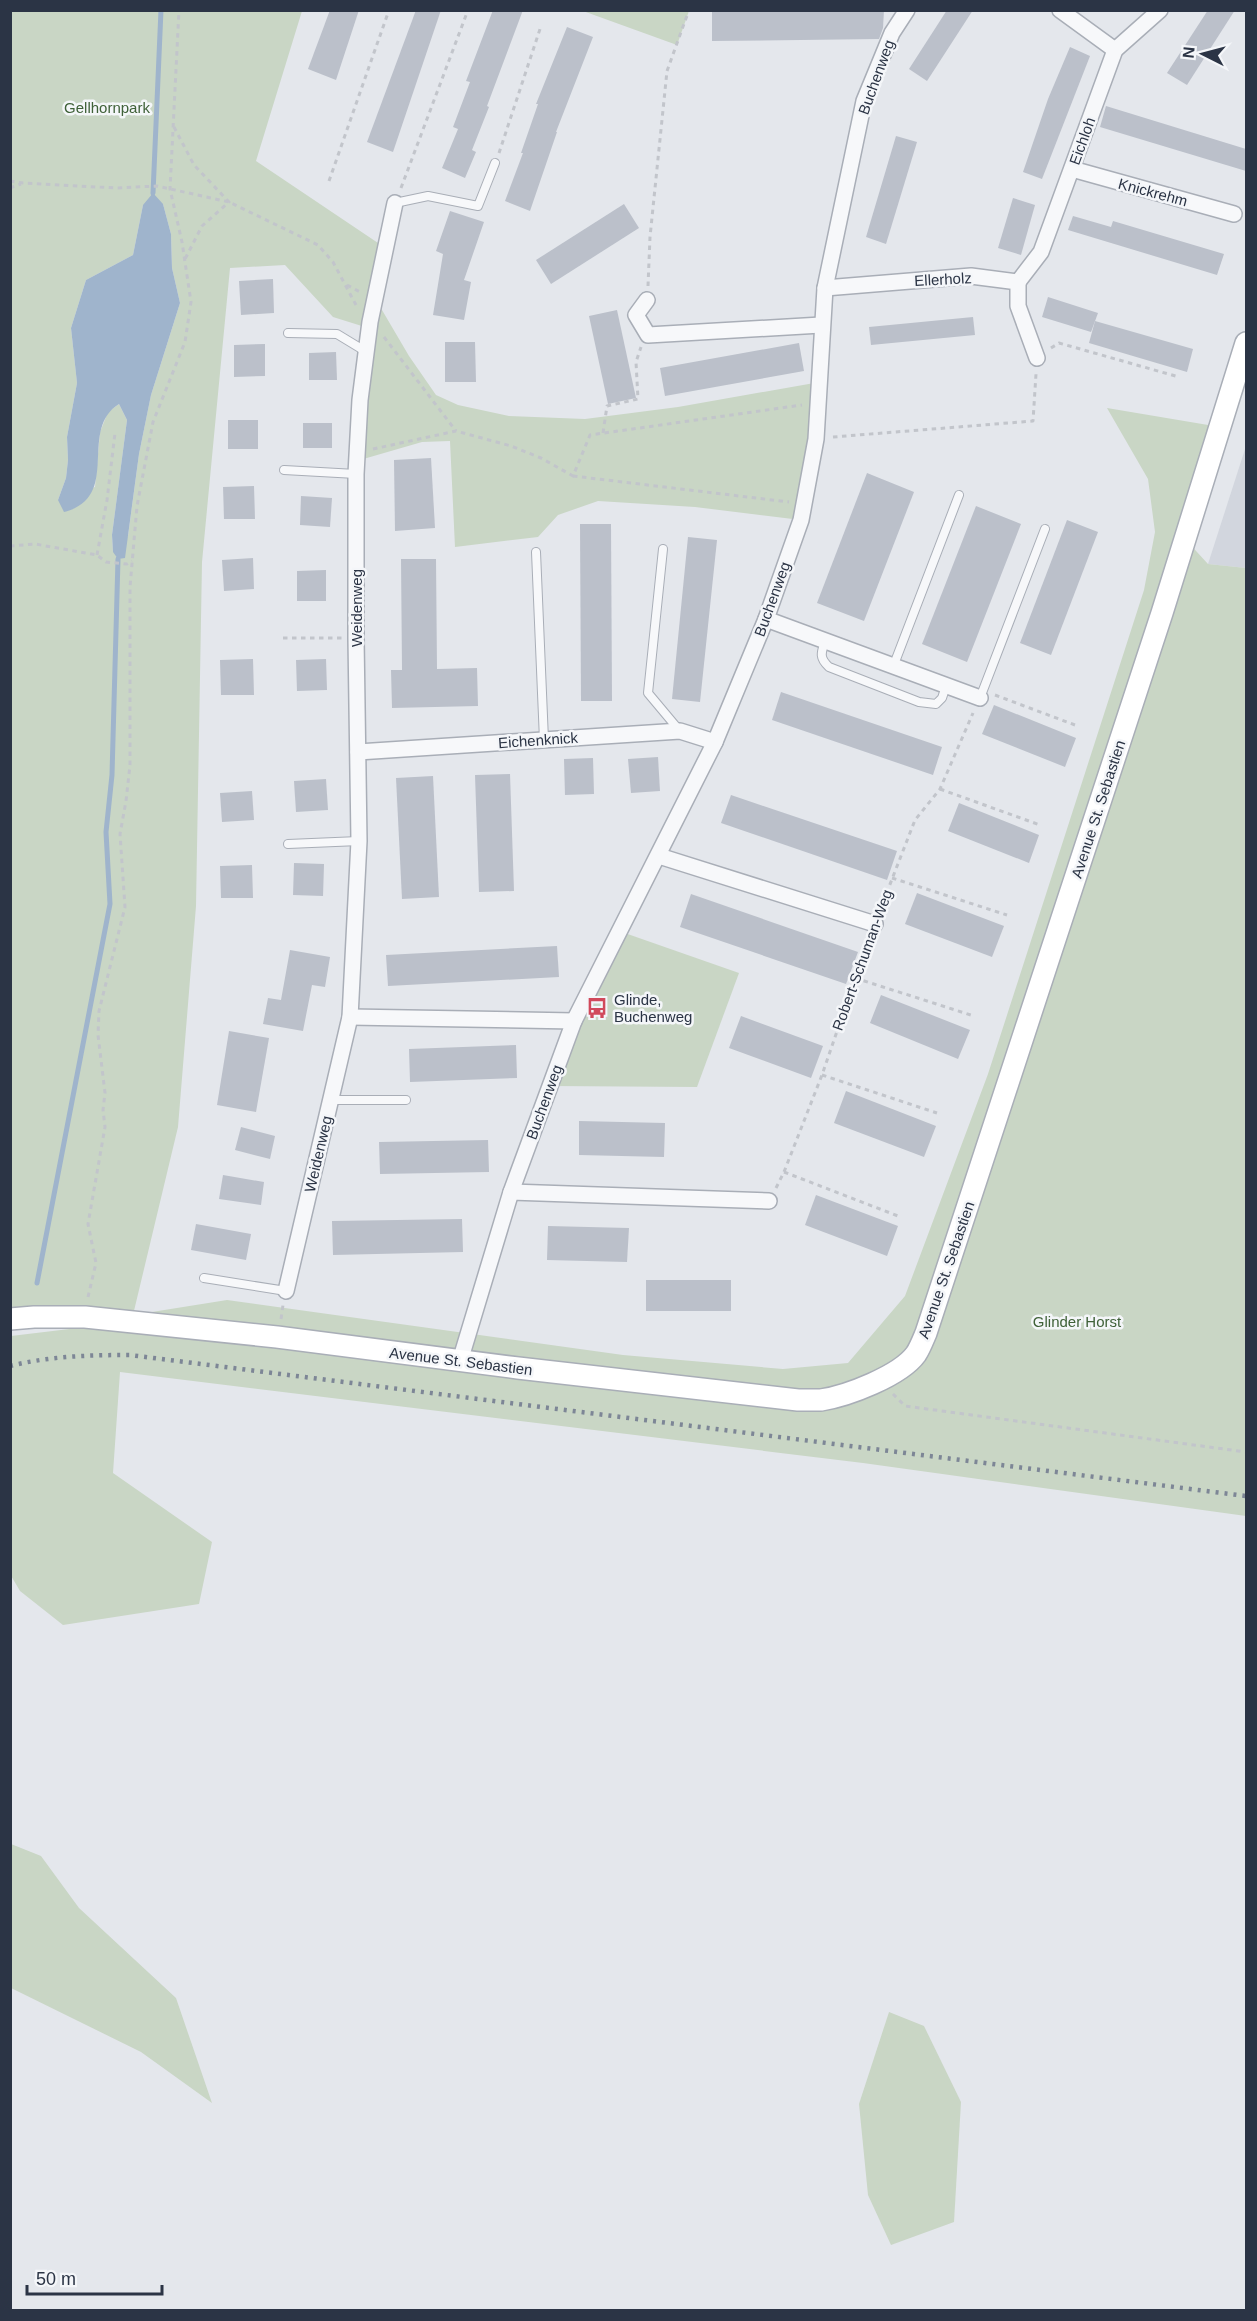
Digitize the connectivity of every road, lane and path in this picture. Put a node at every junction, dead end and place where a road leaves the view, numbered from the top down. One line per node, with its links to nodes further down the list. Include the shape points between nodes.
1 (179, 10): 10 (path)
2 (389, 10): 14 (path)
3 (468, 10): 19 (path)
4 (689, 10): 24 (path, via 667,71)
5 (907, 10): 23 (street, Buchenweg, via 892,33 864,101)
6 (1060, 10): 9 (street)
7 (1160, 10): 9 (street, Eichloh)
8 (541, 26): 11 (path)
9 (1115, 50): 12 (street, Eichloh)
10 (173, 126): 17 (path); 18 (path, via 194,165)
11 (495, 163): 19 (lane, via 478,206 428,196)
12 (1072, 169): 20 (street, Knickrehm); 22 (street, Eichloh, via 1041,252)
13 (10, 181): 15 (path)
14 (329, 181)
15 (23, 183): 16 (path); 17 (path)
16 (10, 188)
17 (170, 189): 18 (path); 21 (path)
18 (229, 202): 21 (path, via 202,226); 25 (path, via 318,245 333,262 360,313)
19 (395, 203): 25 (street, Weidenweg)
20 (1234, 214)
21 (184, 260): 49 (path, via 191,302 184,342 153,422 137,506)
22 (1018, 282): 23 (street, Ellerholz, via 971,276); 31 (street, via 1018,306)
23 (825, 288): 26 (street, Buchenweg)
24 (647, 300): 28 (street, via 636,315)
25 (370, 321): 30 (street, Weidenweg); 34 (path)
26 (821, 325): 28 (street); 33 (street, Buchenweg)
27 (288, 333): 30 (lane, via 337,334)
28 (648, 335): 35 (path, via 636,362 638,399 607,406)
29 (1246, 343): 88 (main road, Avenue St. Sebastien, via 1162,613 926,1333 910,1359)
30 (365, 351): 38 (street, Weidenweg)
31 (1037, 358): 32 (path, via 1059,343); 37 (path, via 1033,421)
32 (1179, 377)
33 (819, 402): 35 (path); 37 (street, Buchenweg)
34 (456, 430): 38 (path); 41 (path, via 511,446)
35 (603, 433): 41 (path, via 590,435)
36 (115, 434): 48 (path)
37 (816, 438): 43 (street, Buchenweg)
38 (357, 452): 40 (street, Weidenweg)
39 (284, 470): 40 (lane)
40 (356, 474): 52 (street, Weidenweg)
41 (573, 476): 43 (path)
42 (959, 495): 54 (lane)
43 (805, 504): 50 (street, Buchenweg)
44 (1045, 529): 56 (lane)
45 (10, 546): 48 (path, via 35,544)
46 (663, 549): 58 (lane, via 648,693)
47 (536, 552): 59 (lane)
48 (97, 555): 49 (path, via 106,562)
49 (132, 561): 84 (path, via 130,765 120,834 125,907 99,1011 105,1127 88,1224 96,1263)
50 (766, 619): 53 (street); 60 (street, Buchenweg)
51 (283, 638): 52 (path)
52 (356, 638): 61 (street, Weidenweg)
53 (825, 641): 54 (street); 55 (lane, via 820,654 829,667 919,702 936,704)
54 (893, 667): 55 (street)
55 (946, 686): 56 (street)
56 (981, 694): 57 (path); 62 (path, Robert-Schuman-Weg)
57 (1075, 725)
58 (680, 731): 59 (street, Eichenknick); 60 (street, Eichenknick)
59 (544, 740): 61 (street, Eichenknick)
60 (715, 742): 66 (street, Buchenweg)
61 (358, 752): 64 (street, Weidenweg)
62 (940, 789): 63 (path); 67 (path, Robert-Schuman-Weg, via 915,820)
63 (1040, 825)
64 (359, 841): 65 (lane); 72 (street, Weidenweg)
65 (288, 844)
66 (659, 856): 69 (street); 73 (street, Buchenweg)
67 (892, 878): 68 (path); 69 (path, Robert-Schuman-Weg)
68 (1006, 915)
69 (875, 924): 70 (path, Robert-Schuman-Weg)
70 (855, 978): 71 (path); 74 (path, Robert-Schuman-Weg)
71 (975, 1016)
72 (350, 1017): 73 (street); 75 (street, Weidenweg)
73 (574, 1021): 79 (street, Buchenweg)
74 (822, 1075): 77 (path); 78 (path, Robert-Schuman-Weg)
75 (331, 1100): 76 (lane); 83 (street, Weidenweg)
76 (406, 1100)
77 (938, 1113)
78 (784, 1172): 80 (path, Robert-Schuman-Weg); 81 (path)
79 (512, 1192): 80 (street); 87 (street, Buchenweg)
80 (769, 1201)
81 (898, 1216)
82 (204, 1278): 83 (lane)
83 (286, 1291): 86 (path)
84 (85, 1317): 85 (main road, Avenue St. Sebastien); 86 (main road, Avenue St. Sebastien)
85 (10, 1319)
86 (278, 1337): 87 (main road, Avenue St. Sebastien)
87 (460, 1361): 88 (main road, Avenue St. Sebastien, via 798,1400 821,1400)
88 (878, 1380): 89 (path, via 906,1406)
89 (1246, 1452)

